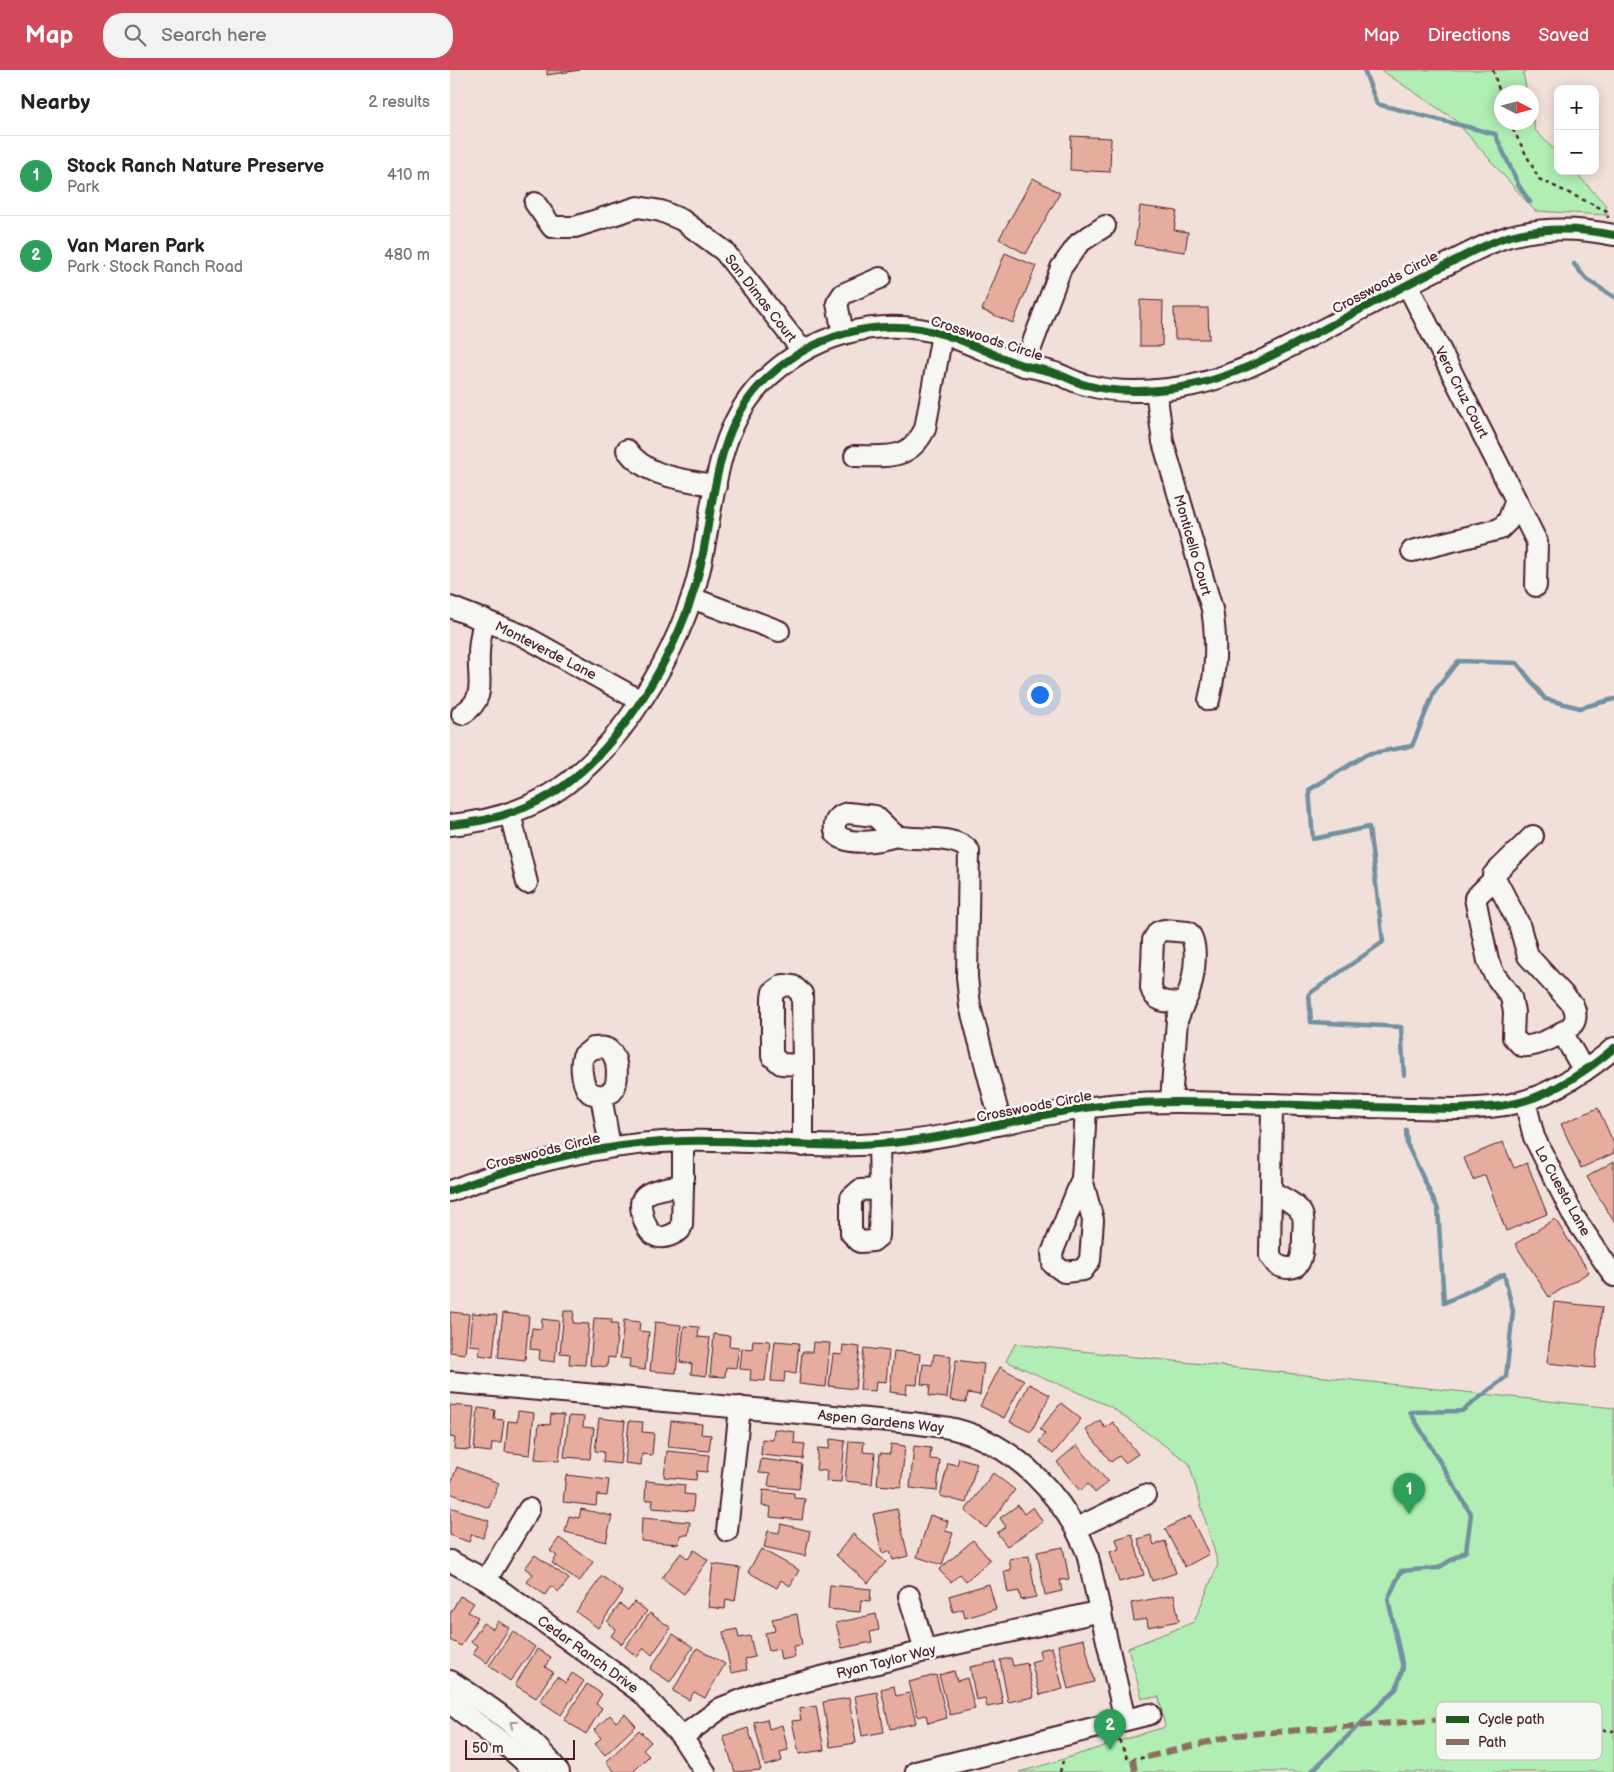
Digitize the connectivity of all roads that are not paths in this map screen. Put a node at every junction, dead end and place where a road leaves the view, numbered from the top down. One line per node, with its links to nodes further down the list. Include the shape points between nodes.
1 (535, 203): 8 (street, San Dimas Court, via 552,227 576,227 638,207 661,211 682,220 724,251)
2 (1105, 226): 9 (street, via 1079,243 1061,268)
3 (1614, 235): 5 (street, Crosswoods Circle, via 1575,229 1508,236)
4 (880, 278): 6 (street, via 842,294 837,303)
5 (1407, 284): 10 (street, Crosswoods Circle, via 1233,374 1207,382); 14 (street, Vera Cruz Court)
6 (842, 334): 7 (street, Crosswoods Circle, via 888,326); 8 (street, Crosswoods Circle)
7 (942, 334): 9 (street, Crosswoods Circle); 12 (street, via 925,429 920,440 912,448 894,456)
8 (802, 350): 13 (street, Crosswoods Circle, via 774,371 745,406 728,438)
9 (1024, 366): 10 (street, Crosswoods Circle, via 1085,385)
10 (1156, 390): 22 (street, Monticello Court, via 1163,442 1212,609 1216,660)
11 (627, 450): 13 (street, via 644,468 656,473)
12 (855, 456)
13 (716, 486): 17 (street, Crosswoods Circle)
14 (1516, 500): 15 (street, via 1508,521 1500,529); 16 (street, Vera Cruz Court, via 1537,542)
15 (1412, 551)
16 (1536, 586)
17 (692, 598): 20 (street); 21 (street, Crosswoods Circle, via 669,652)
18 (450, 607): 19 (street, Monteverde Lane)
19 (484, 619): 21 (street, Monteverde Lane, via 554,651); 23 (street, via 479,655 480,694 477,702)
20 (779, 631)
21 (639, 700): 24 (street, Crosswoods Circle, via 600,753 584,769 548,796)
22 (1209, 700)
23 (462, 714)
24 (510, 813): 25 (street, Crosswoods Circle, via 473,823); 29 (street)
25 (450, 825)
26 (896, 836): 40 (street, via 956,842 970,851 967,977 970,1006)
27 (1533, 836): 28 (street, via 1493,875)
28 (1495, 878): 31 (street, via 1519,924 1528,956 1573,1005 1574,1023); 31 (street, via 1475,898 1488,961 1512,1002 1513,1037 1528,1047)
29 (527, 883)
30 (1184, 1003): 36 (street, via 1176,1020)
31 (1562, 1032): 34 (street)
32 (1614, 1048): 34 (street, Crosswoods Circle)
33 (803, 1065): 43 (street)
34 (1584, 1072): 37 (street, Crosswoods Circle)
35 (601, 1096): 44 (street)
36 (1171, 1101): 38 (street, Crosswoods Circle); 39 (street, Crosswoods Circle)
37 (1524, 1101): 38 (street, Crosswoods Circle, via 1458,1109); 50 (street, La Cuesta Lane, via 1534,1137 1574,1217)
38 (1272, 1104): 49 (street)
39 (1086, 1108): 40 (street, Crosswoods Circle); 45 (street)
40 (1001, 1124): 42 (street, Crosswoods Circle, via 924,1140)
41 (683, 1141): 43 (street, Crosswoods Circle); 44 (street, Crosswoods Circle); 46 (street)
42 (879, 1144): 43 (street, Crosswoods Circle); 47 (street)
43 (803, 1146)
44 (610, 1147): 48 (street, Crosswoods Circle, via 530,1164)
45 (1082, 1179)
46 (683, 1185)
47 (880, 1189)
48 (450, 1190)
49 (1270, 1192)
50 (1614, 1276)
51 (450, 1382): 52 (street, Aspen Gardens Way)
52 (740, 1407): 55 (street, Aspen Gardens Way, via 954,1429 989,1442 1014,1458 1041,1480); 56 (street)
53 (1145, 1495): 55 (street)
54 (528, 1509): 58 (street)
55 (1077, 1528): 60 (street, Aspen Gardens Way, via 1087,1553)
56 (727, 1531)
57 (450, 1561): 58 (street, Cedar Ranch Drive)
58 (486, 1580): 66 (street, Cedar Ranch Drive, via 642,1693)
59 (909, 1596): 61 (street)
60 (1101, 1611): 61 (street, Ryan Taylor Way); 65 (street, Aspen Gardens Way)
61 (925, 1651): 66 (street, Ryan Taylor Way, via 762,1692 721,1708)
62 (450, 1681): 68 (street, one-way to 62, via 539,1746 515,1725)
63 (450, 1703): 67 (street)
64 (1150, 1714): 65 (street)
65 (1125, 1720): 70 (street)
66 (682, 1737): 69 (street, Cedar Ranch Drive)
67 (536, 1772)
68 (559, 1772)
69 (705, 1772)
70 (916, 1772)

